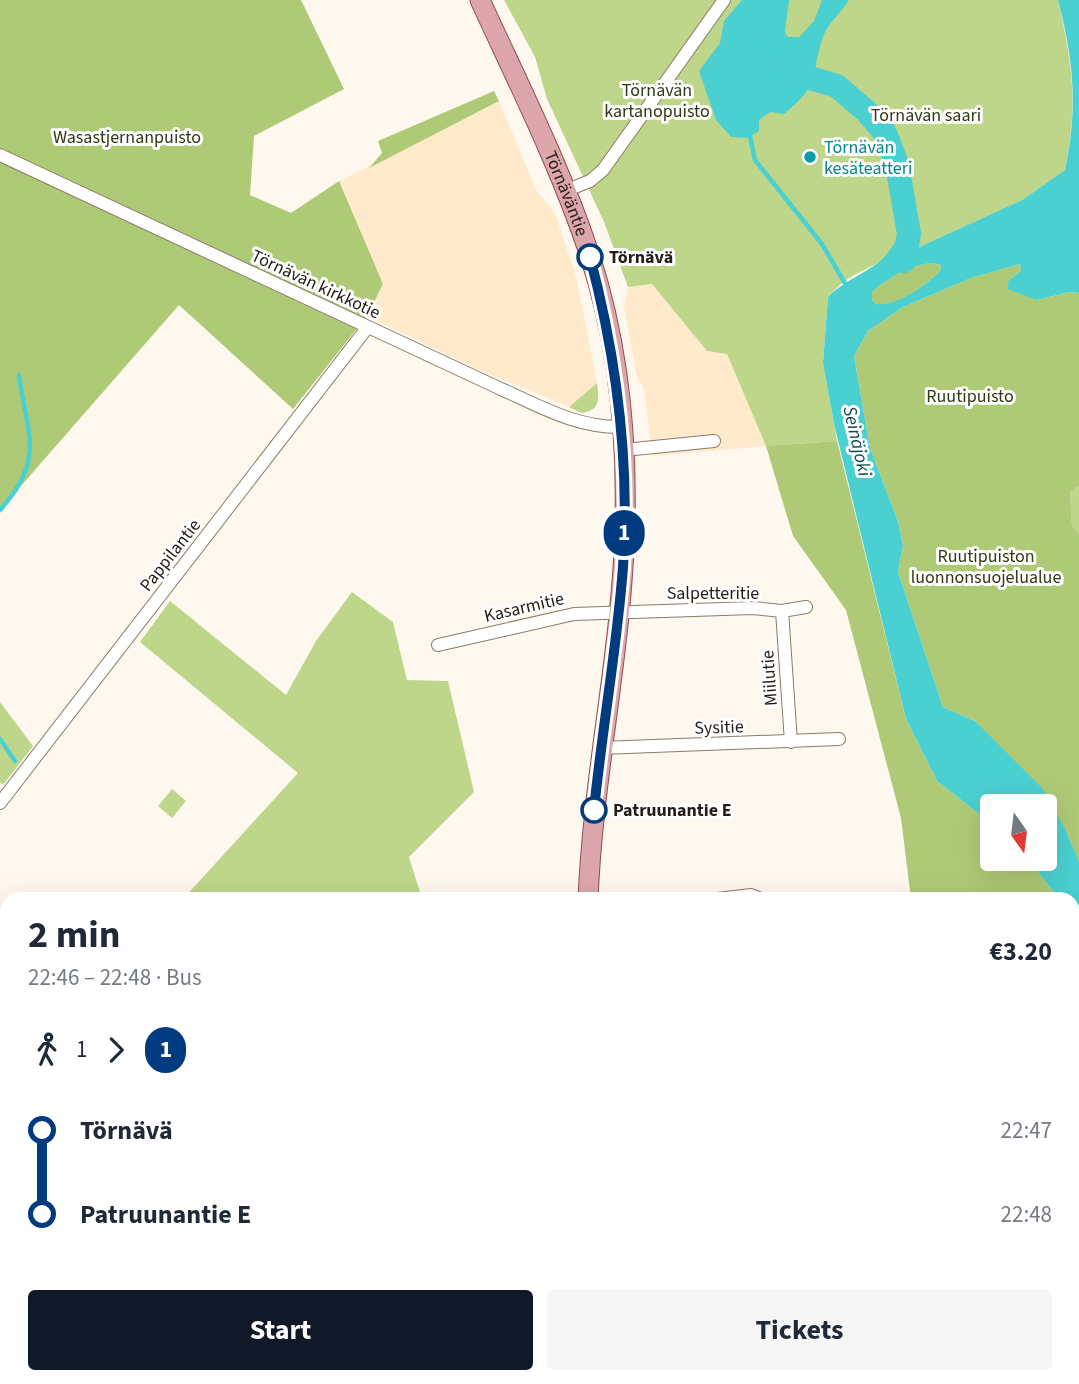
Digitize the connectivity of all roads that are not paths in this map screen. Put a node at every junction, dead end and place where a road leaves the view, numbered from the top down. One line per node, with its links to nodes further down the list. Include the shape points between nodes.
1 (480, 0): 4 (main road, Törnäväntie)
2 (724, 0): 4 (street, via 603,170)
3 (0, 155): 5 (street, Törnävän kirkkotie)
4 (565, 191): 6 (main road, Törnäväntie, via 602,301)
5 (367, 328): 6 (street, Törnävän kirkkotie, via 579,423); 16 (street, Pappilantie)
6 (622, 427): 8 (main road, Törnäväntie)
7 (714, 441): 8 (street)
8 (624, 450): 11 (main road, Törnäväntie)
9 (806, 607): 10 (street, Salpetteritie)
10 (782, 611): 11 (street, Salpetteritie); 14 (street, Miilutie)
11 (619, 612): 12 (street, Kasarmitie, via 574,614); 15 (main road, Törnäväntie)
12 (438, 645)
13 (839, 739): 14 (street, Sysitie)
14 (791, 742): 15 (street, Sysitie)
15 (601, 748): 17 (main road, Törnäväntie)
16 (0, 803)
17 (589, 892)

